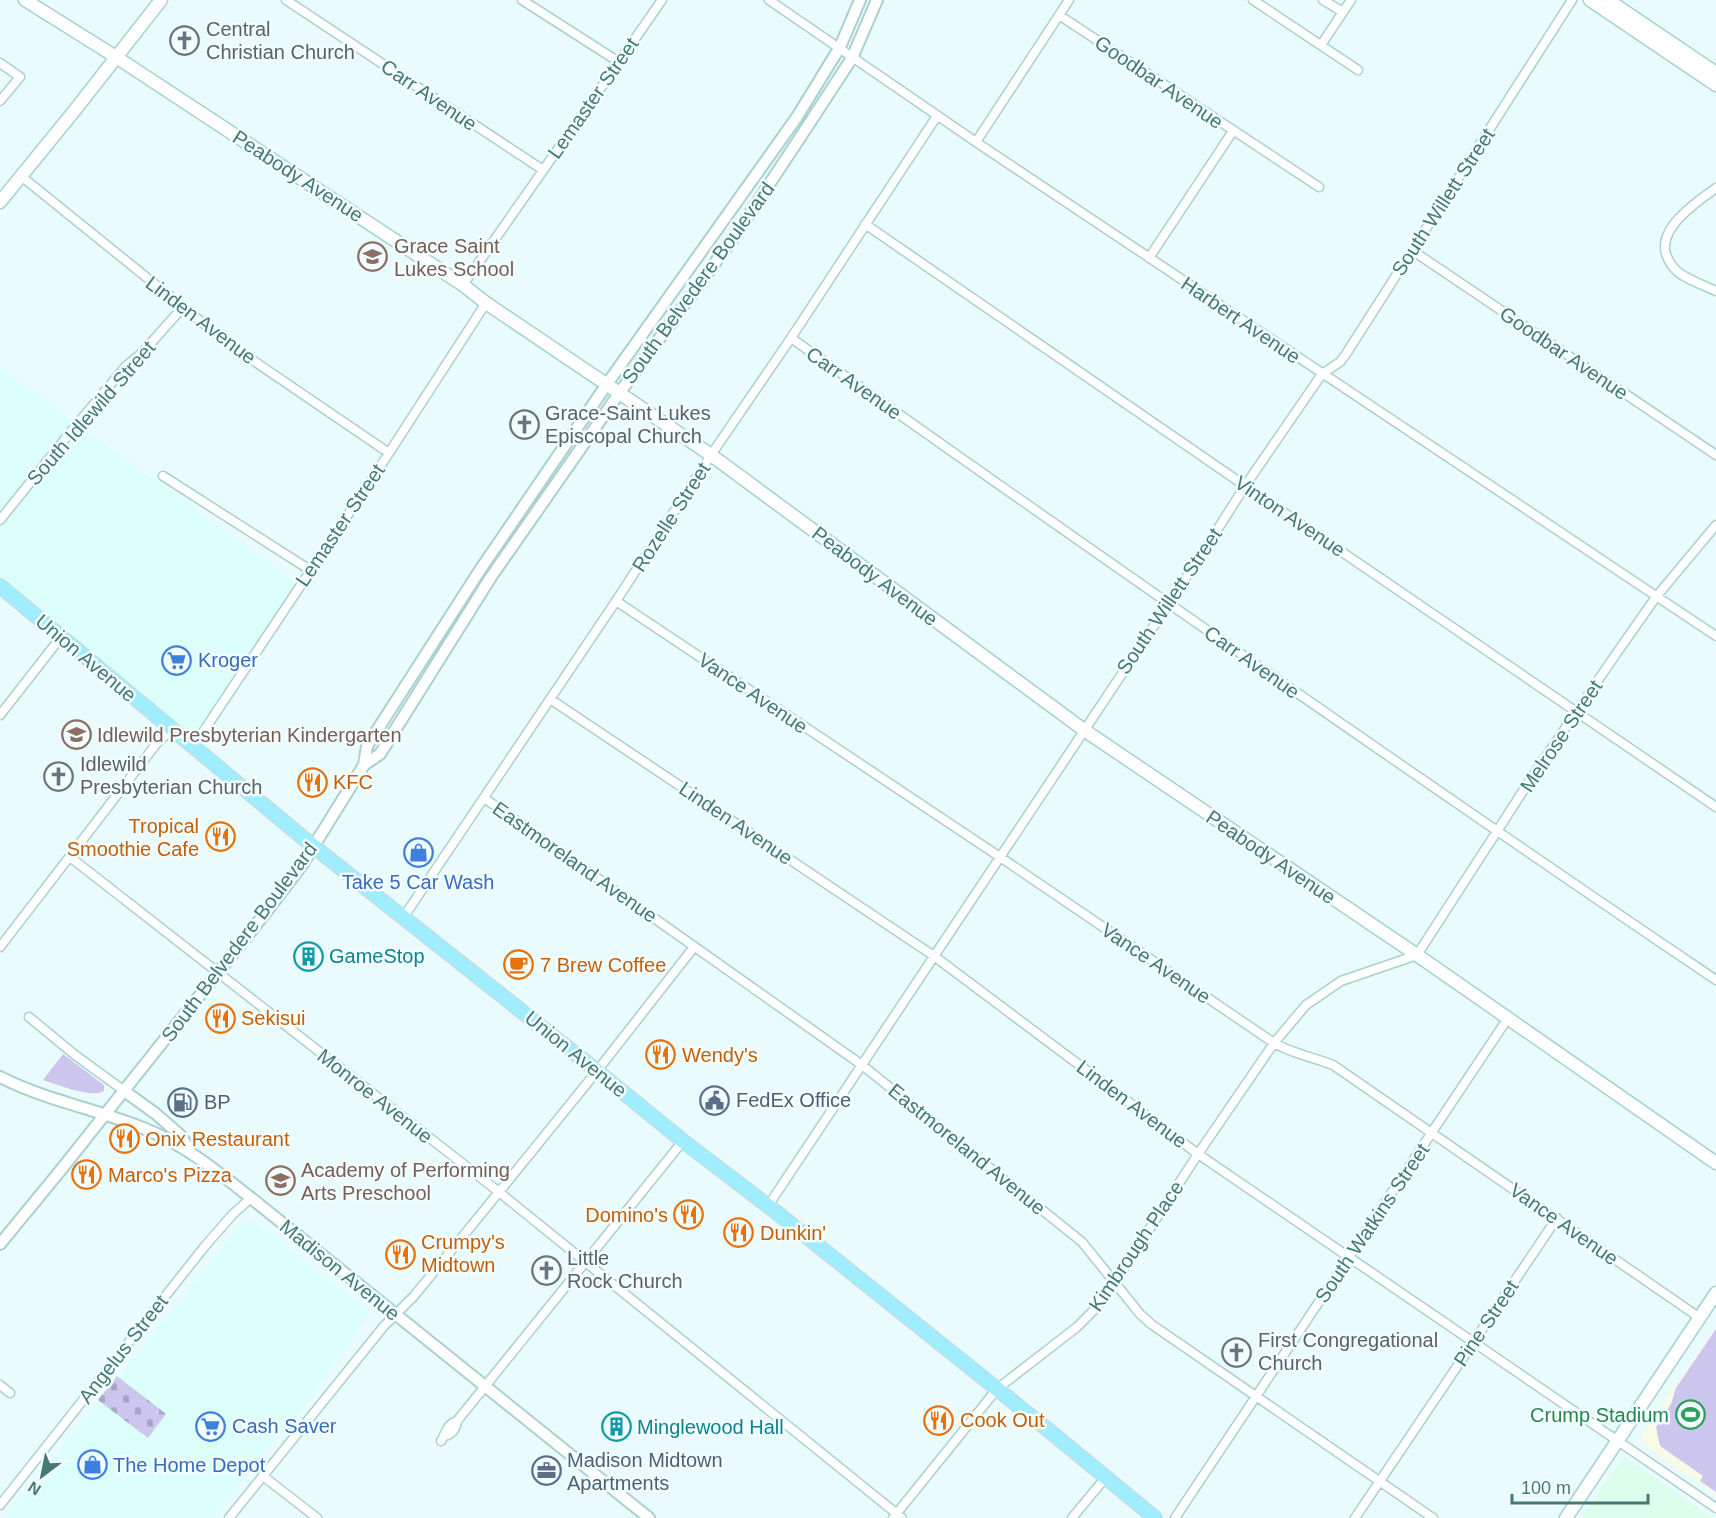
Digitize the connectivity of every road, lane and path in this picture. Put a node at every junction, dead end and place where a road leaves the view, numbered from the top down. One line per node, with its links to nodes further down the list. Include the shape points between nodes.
1 (25, 0): 21 (main road, Peabody Avenue)
2 (161, 0): 21 (main road)
3 (286, 0): 32 (street, Carr Avenue)
4 (522, 0): 23 (street)
5 (662, 0): 23 (street, Lemaster Street)
6 (769, 0): 20 (street, Harbert Avenue)
7 (860, 0): 20 (street, South Belvedere Boulevard)
8 (877, 0): 22 (street, South Belvedere Boulevard)
9 (1069, 0): 18 (street)
10 (1253, 0): 16 (street)
11 (1323, 0): 17 (street)
12 (1351, 0): 17 (street)
13 (1572, 0): 40 (street, South Willett Street)
14 (1590, 0): 27 (main road)
15 (1608, 0): 26 (main road)
16 (1265, 3): 19 (street)
17 (1343, 12): 19 (street)
18 (1059, 15): 30 (street, Goodbar Avenue); 31 (street)
19 (1321, 45): 25 (street)
20 (840, 47): 22 (street, Harbert Avenue); 37 (street, South Belvedere Boulevard, via 797,117)
21 (116, 57): 33 (main road); 42 (main road, Peabody Avenue)
22 (852, 58): 29 (street, Harbert Avenue); 39 (street, South Belvedere Boulevard)
23 (619, 62): 32 (street, Lemaster Street)
24 (0, 63): 28 (street, via 20,76)
25 (1358, 70)
26 (1716, 73)
27 (1716, 85)
28 (0, 101)
29 (937, 116): 31 (street, Harbert Avenue); 38 (street, Rozelle Street)
30 (1233, 131): 34 (street, Goodbar Avenue); 41 (street)
31 (976, 142): 41 (street, Harbert Avenue)
32 (543, 170): 42 (street, Lemaster Street)
33 (21, 176): 36 (main road); 45 (street, Linden Avenue)
34 (1319, 187)
35 (1716, 188): 43 (street, via 1678,219 1667,234 1664,247 1669,263 1681,274)
36 (0, 202)
37 (722, 223): 39 (street); 48 (street, South Belvedere Boulevard)
38 (865, 224): 46 (street, Rozelle Street); 54 (street, Vinton Avenue)
39 (736, 233): 49 (street, South Belvedere Boulevard)
40 (1413, 250): 47 (street, South Willett Street, via 1346,354); 52 (street, Goodbar Avenue)
41 (1149, 258): 47 (street, Harbert Avenue)
42 (463, 285): 44 (main road, Peabody Avenue)
43 (1716, 291)
44 (486, 303): 48 (main road, Peabody Avenue); 50 (street, Lemaster Street)
45 (182, 308): 50 (street, Linden Avenue); 55 (street, South Idlewild Street, via 126,366)
46 (791, 338): 51 (street, Rozelle Street); 61 (street, Carr Avenue)
47 (1322, 374): 54 (street, South Willett Street); 59 (street, Harbert Avenue)
48 (607, 384): 49 (main road, Peabody Avenue); 70 (street, South Belvedere Boulevard, via 480,570 367,746)
49 (620, 393): 51 (main road, Peabody Avenue); 70 (street, South Belvedere Boulevard, via 491,578 380,754)
50 (389, 453): 57 (street, Lemaster Street)
51 (711, 455): 60 (street, Rozelle Street); 68 (main road, Peabody Avenue)
52 (1716, 455)
53 (163, 476): 57 (street)
54 (1245, 486): 61 (street, South Willett Street); 65 (street, Vinton Avenue)
55 (0, 520)
56 (1716, 525): 59 (street, Melrose Street)
57 (310, 570): 69 (street, Lemaster Street)
58 (0, 586): 63 (main road, Union Avenue)
59 (1656, 597): 62 (street, Harbert Avenue); 65 (street, Melrose Street)
60 (616, 601): 64 (street, Rozelle Street); 76 (street, Vance Avenue)
61 (1168, 604): 68 (street, South Willett Street); 73 (street, Carr Avenue)
62 (1716, 636)
63 (61, 637): 66 (street); 67 (main road, Union Avenue)
64 (550, 699): 71 (street, Rozelle Street); 81 (street, Linden Avenue)
65 (1577, 712): 72 (street, Vinton Avenue); 73 (street, Melrose Street)
66 (0, 715)
67 (172, 729): 69 (main road, Union Avenue); 75 (street, via 157,743)
68 (1084, 730): 76 (street, South Willett Street); 80 (main road, Peabody Avenue)
69 (193, 747): 74 (main road, Union Avenue)
70 (364, 765): 74 (street, South Belvedere Boulevard)
71 (484, 798): 77 (street, Rozelle Street); 79 (street, Eastmoreland Avenue)
72 (1716, 807)
73 (1497, 832): 80 (street, Melrose Street); 83 (street, Carr Avenue)
74 (314, 846): 77 (main road, Union Avenue); 82 (street, South Belvedere Boulevard)
75 (70, 857): 78 (street); 82 (street, Monroe Avenue)
76 (1000, 857): 81 (street, South Willett Street); 86 (street, Vance Avenue)
77 (403, 918): 88 (main road, Union Avenue)
78 (0, 947)
79 (694, 947): 87 (street, Eastmoreland Avenue); 88 (street)
80 (1417, 955): 85 (main road, Peabody Avenue); 86 (street, Kimbrough Place, via 1341,981 1306,1005)
81 (934, 956): 87 (street, South Willett Street); 95 (street, Linden Avenue)
82 (218, 973): 90 (street, South Belvedere Boulevard); 97 (street, Monroe Avenue)
83 (1716, 980)
84 (29, 1017): 90 (street)
85 (1508, 1018): 92 (street, South Watkins Street); 96 (main road, Peabody Avenue)
86 (1274, 1043): 92 (street, Vance Avenue, via 1333,1065); 95 (street, Kimbrough Place)
87 (862, 1065): 99 (street, South Willett Street); 104 (street, Eastmoreland Avenue, via 1082,1242)
88 (597, 1071): 93 (main road, Union Avenue); 97 (street)
89 (0, 1077): 91 (street, Madison Avenue)
90 (123, 1090): 91 (street, South Belvedere Boulevard); 94 (street, via 180,1134)
91 (105, 1114): 94 (street, Madison Avenue, via 165,1137); 101 (street, South Belvedere Boulevard)
92 (1432, 1133): 100 (street, Vance Avenue); 102 (street, South Watkins Street)
93 (683, 1141): 99 (main road, Union Avenue); 103 (street)
94 (192, 1153): 98 (street, Madison Avenue)
95 (1198, 1154): 102 (street, Linden Avenue); 104 (street, Kimbrough Place)
96 (1716, 1163)
97 (499, 1192): 103 (street, Monroe Avenue); 106 (street)
98 (251, 1198): 106 (street, Madison Avenue); 119 (street, Angelus Street, via 205,1246)
99 (768, 1206): 111 (main road, Union Avenue)
100 (1557, 1218): 107 (street, Vance Avenue); 108 (street, Pine Street)
101 (0, 1244)
102 (1349, 1256): 108 (street, Linden Avenue); 113 (street, South Watkins Street)
103 (585, 1262): 110 (street); 121 (street, Monroe Avenue)
104 (1115, 1282): 111 (street, Kimbrough Place, via 1077,1328); 113 (street, Eastmoreland Avenue, via 1151,1324)
105 (1716, 1293): 107 (main road)
106 (396, 1314): 110 (street, Madison Avenue); 116 (street)
107 (1700, 1318): 115 (main road)
108 (1473, 1341): 115 (street, Linden Avenue); 118 (street, Pine Street)
109 (0, 1385): 112 (street)
110 (485, 1386): 114 (street); 124 (street, Madison Avenue)
111 (997, 1389): 117 (main road, Union Avenue); 121 (street, Kimbrough Place)
112 (10, 1393)
113 (1257, 1395): 118 (street, Eastmoreland Avenue); 127 (street, South Watkins Street)
114 (442, 1438)
115 (1619, 1440): 120 (street, Linden Avenue); 130 (main road)
116 (263, 1476): 122 (street); 123 (street)
117 (1106, 1477): 125 (street); 126 (main road, Union Avenue)
118 (1380, 1481): 128 (street, Pine Street); 129 (street, Eastmoreland Avenue)
119 (0, 1505)
120 (1716, 1508)
121 (897, 1517)
122 (229, 1518)
123 (317, 1518)
124 (649, 1518)
125 (1072, 1518)
126 (1155, 1518)
127 (1175, 1518)
128 (1355, 1518)
129 (1433, 1518)
130 (1566, 1518)

